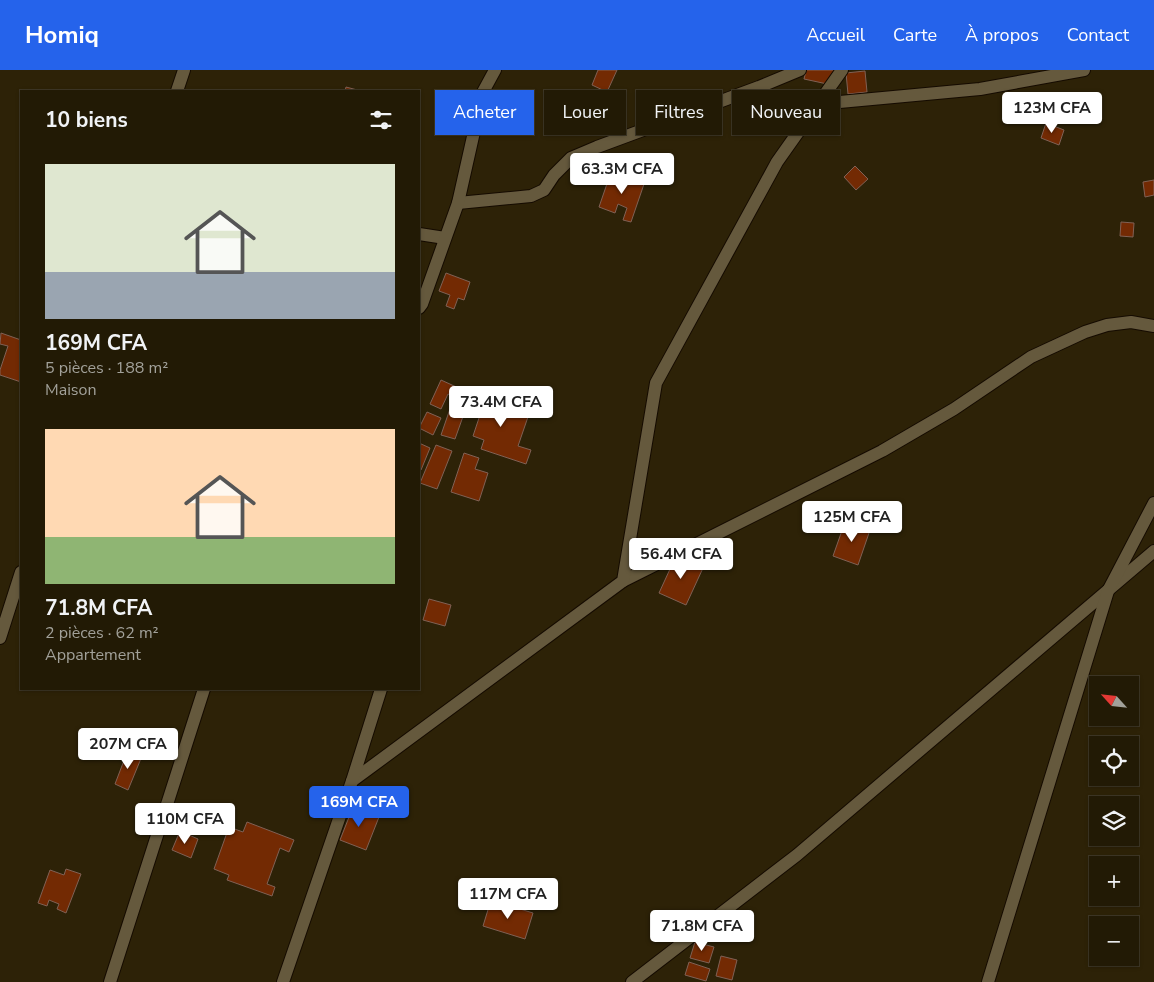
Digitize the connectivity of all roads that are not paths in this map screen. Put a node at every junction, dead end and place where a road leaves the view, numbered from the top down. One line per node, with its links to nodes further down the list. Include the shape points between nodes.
1 (184, 70): 6 (street)
2 (495, 70): 10 (street, via 483,92)
3 (800, 70): 10 (street, via 571,158 554,174 544,190 531,196)
4 (842, 70): 7 (street)
5 (1084, 70): 8 (street, via 980,89)
6 (177, 90)
7 (828, 90)
8 (840, 102)
9 (796, 135): 18 (street, via 777,162 656,383)
10 (458, 203): 12 (street)
11 (420, 234): 12 (street)
12 (445, 238): 13 (street)
13 (420, 307)
14 (1154, 326): 18 (street, via 1131,322 1107,325 1031,357 954,409 882,450)
15 (1154, 503): 19 (street)
16 (1154, 551): 19 (street)
17 (20, 575): 20 (street)
18 (622, 581): 23 (street)
19 (1108, 591): 26 (street, via 797,855); 27 (street)
20 (0, 638)
21 (204, 690): 24 (street)
22 (381, 690): 23 (street)
23 (352, 781): 25 (street)
24 (110, 982)
25 (283, 982)
26 (632, 982)
27 (988, 982)

